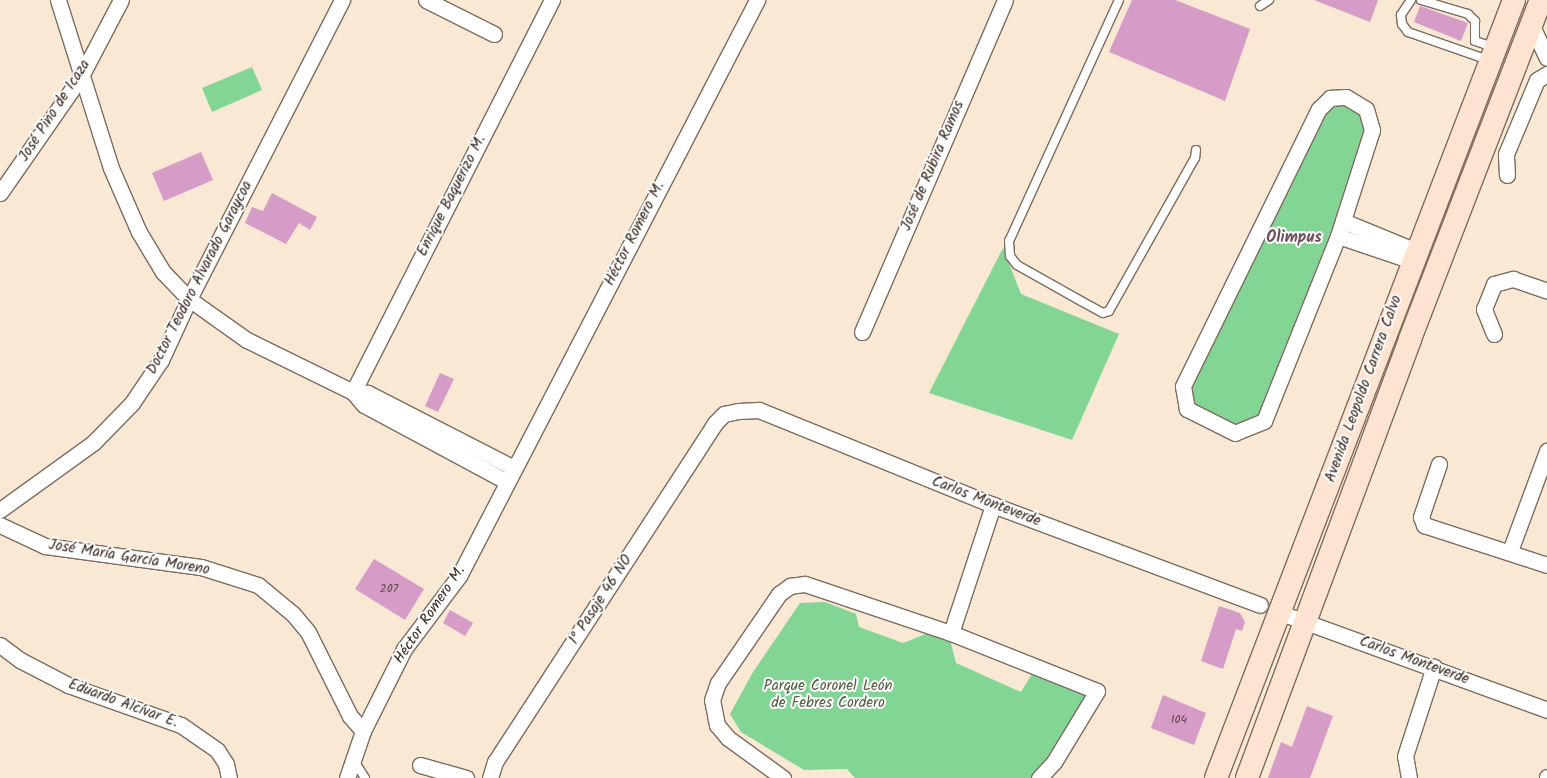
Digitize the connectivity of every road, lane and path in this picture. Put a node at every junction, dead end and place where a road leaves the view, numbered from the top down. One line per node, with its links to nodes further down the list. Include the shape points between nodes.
1 (58, 0): 19 (street)
2 (121, 0): 19 (street, José Pino de Icaza)
3 (342, 0): 27 (street, Doctor Teodoro Alvarado Garaycoa)
4 (426, 0): 15 (street)
5 (552, 0): 30 (street, Enrique Baquerizo M.)
6 (757, 0): 34 (street, Héctor Romero M.)
7 (1005, 0): 28 (street, José de Rubira Ramos)
8 (1119, 0): 20 (lane, via 1008,241 1010,256 1017,265 1081,301 1104,313 1110,312 1195,158)
9 (1269, 0): 13 (lane)
10 (1411, 0): 16 (lane, via 1401,15 1402,24 1408,32)
11 (1422, 0): 16 (lane, via 1468,14 1475,21 1475,41)
12 (1514, 0): 16 (main road, Avenida Leopoldo Carrera Calvo)
13 (1260, 6)
14 (1535, 9): 17 (street); 41 (main road, Avenida Leopoldo Carrera Calvo)
15 (494, 34)
16 (1493, 54): 25 (main road, Avenida Leopoldo Carrera Calvo)
17 (1547, 58)
18 (1547, 74): 21 (street, via 1537,80 1506,154)
19 (80, 78): 22 (street, José Pino de Icaza); 27 (street, via 110,168 139,232 163,272)
20 (1196, 150)
21 (1507, 176)
22 (0, 193)
23 (1343, 221): 24 (street); 24 (street, via 1372,130 1366,109 1346,97 1330,98 1319,109 1183,386 1187,409 1236,433 1264,421); 25 (street)
24 (1338, 236): 25 (street)
25 (1414, 256): 40 (main road, Avenida Leopoldo Carrera Calvo)
26 (1547, 291): 29 (street, via 1513,279 1494,284 1484,309)
27 (189, 299): 30 (street, via 247,340); 36 (street, Doctor Teodoro Alvarado Garaycoa, via 161,360 132,403 93,443)
28 (862, 332)
29 (1494, 334)
30 (353, 392): 34 (street, via 368,393)
31 (715, 423): 35 (street, Carlos Monteverde, via 724,414 758,410); 54 (street, 1° Pasaje 46 NO, via 496,762)
32 (1547, 451): 38 (street)
33 (1439, 464): 38 (street, via 1421,517 1424,524)
34 (510, 474): 46 (street, Héctor Romero M., via 459,576 404,649)
35 (993, 505): 40 (street, Carlos Monteverde); 42 (street)
36 (0, 510)
37 (0, 525): 46 (street, José María García Moreno, via 45,546 201,567 258,585 293,614 308,632 350,716)
38 (1510, 551): 39 (street)
39 (1547, 565)
40 (1271, 609): 41 (street, Carlos Monteverde); 56 (main road, Avenida Leopoldo Carrera Calvo)
41 (1305, 622): 44 (street, Carlos Monteverde); 57 (main road, Avenida Leopoldo Carrera Calvo)
42 (951, 633): 49 (street, via 805,584 790,586 779,594 718,683 712,700 717,725 728,738); 55 (street, via 1097,691 1054,762)
43 (0, 645): 50 (street, Eduardo Alcívar E., via 20,660 68,685 181,725 217,750 226,764)
44 (1434, 667): 45 (street, Carlos Monteverde); 58 (street, via 1405,756)
45 (1547, 710)
46 (363, 732): 47 (street, Héctor Romero M.)
47 (353, 760): 51 (street, Héctor Romero M.); 52 (lane)
48 (420, 765): 53 (street)
49 (777, 776)
50 (229, 778)
51 (347, 778)
52 (365, 778)
53 (466, 778)
54 (490, 778)
55 (1038, 778)
56 (1216, 778)
57 (1247, 778)
58 (1409, 778)

